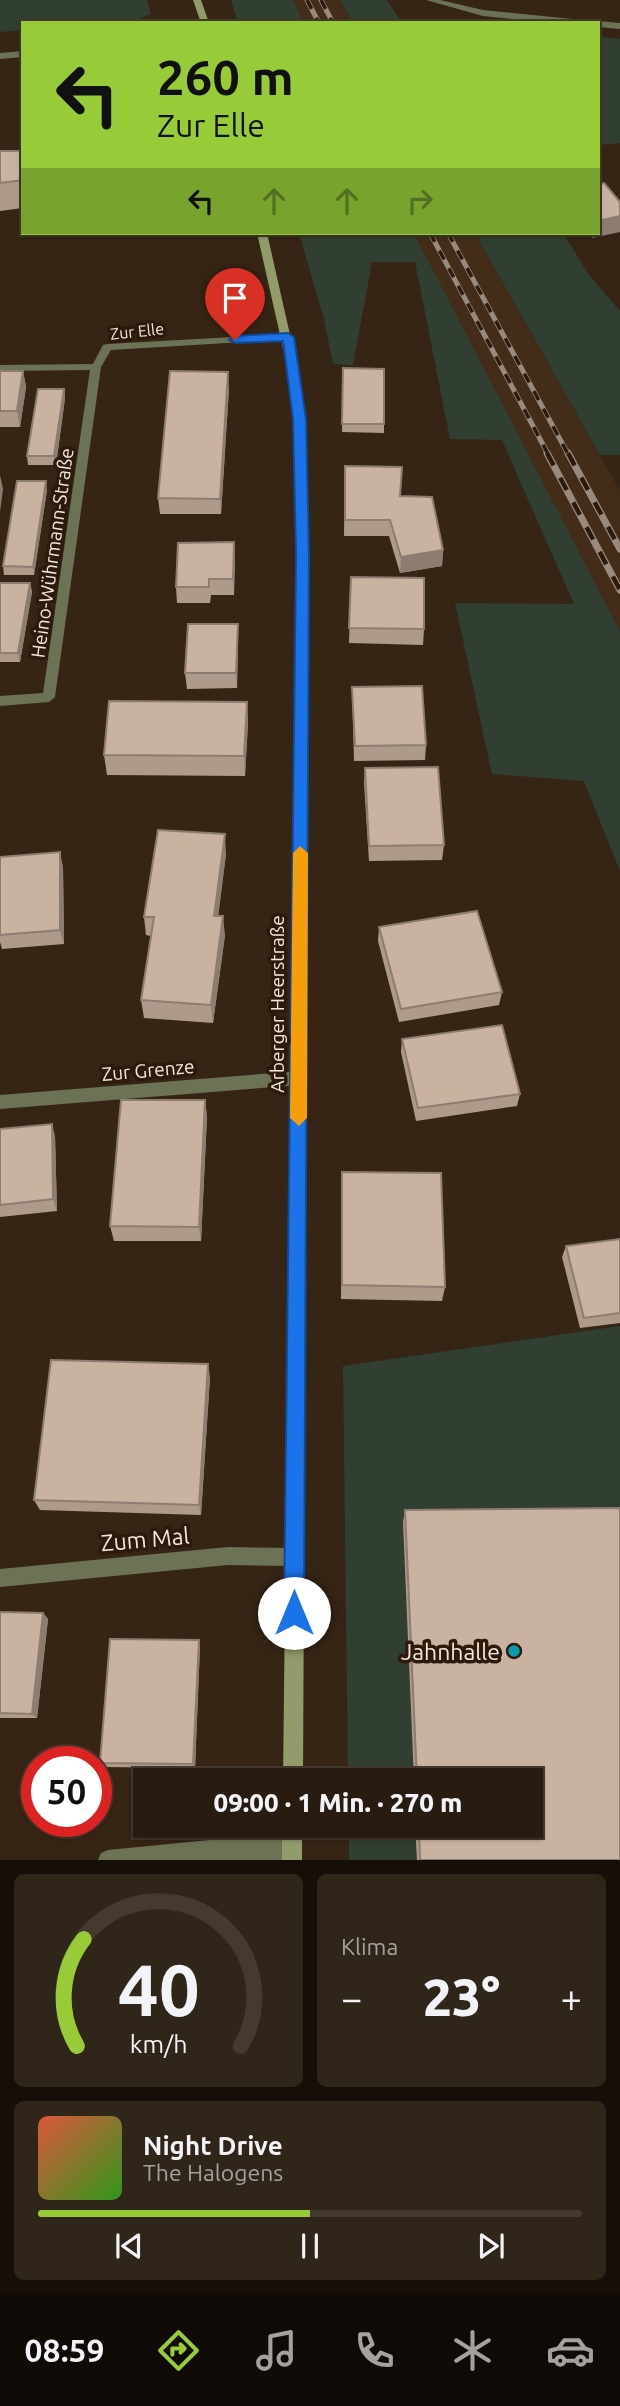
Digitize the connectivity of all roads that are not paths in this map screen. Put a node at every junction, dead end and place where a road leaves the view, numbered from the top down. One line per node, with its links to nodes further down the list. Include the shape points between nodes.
1 (197, 0): 3 (main road)
2 (430, 0): 4 (street, via 483,13)
3 (204, 21)
4 (562, 21)
5 (600, 24): 6 (street)
6 (620, 26)
7 (21, 54): 8 (street)
8 (0, 56)
9 (262, 235): 10 (main road, Arberger Heerstraße)
10 (288, 337): 11 (street, Zur Elle, via 107,347); 14 (main road, Arberger Heerstraße, via 300,419 302,542)
11 (96, 367): 12 (street, Zur Elle); 13 (street, Heino-Wührmann-Straße, via 49,697)
12 (0, 368)
13 (0, 701)
14 (299, 1078): 15 (street, Zur Grenze); 16 (main road, Arberger Heerstraße)
15 (0, 1102)
16 (295, 1557): 17 (street, Zum Mal, via 228,1556); 18 (main road, Arberger Heerstraße)
17 (0, 1578)
18 (293, 1768)
19 (292, 1855): 20 (street, via 220,1849)
20 (108, 1860)

